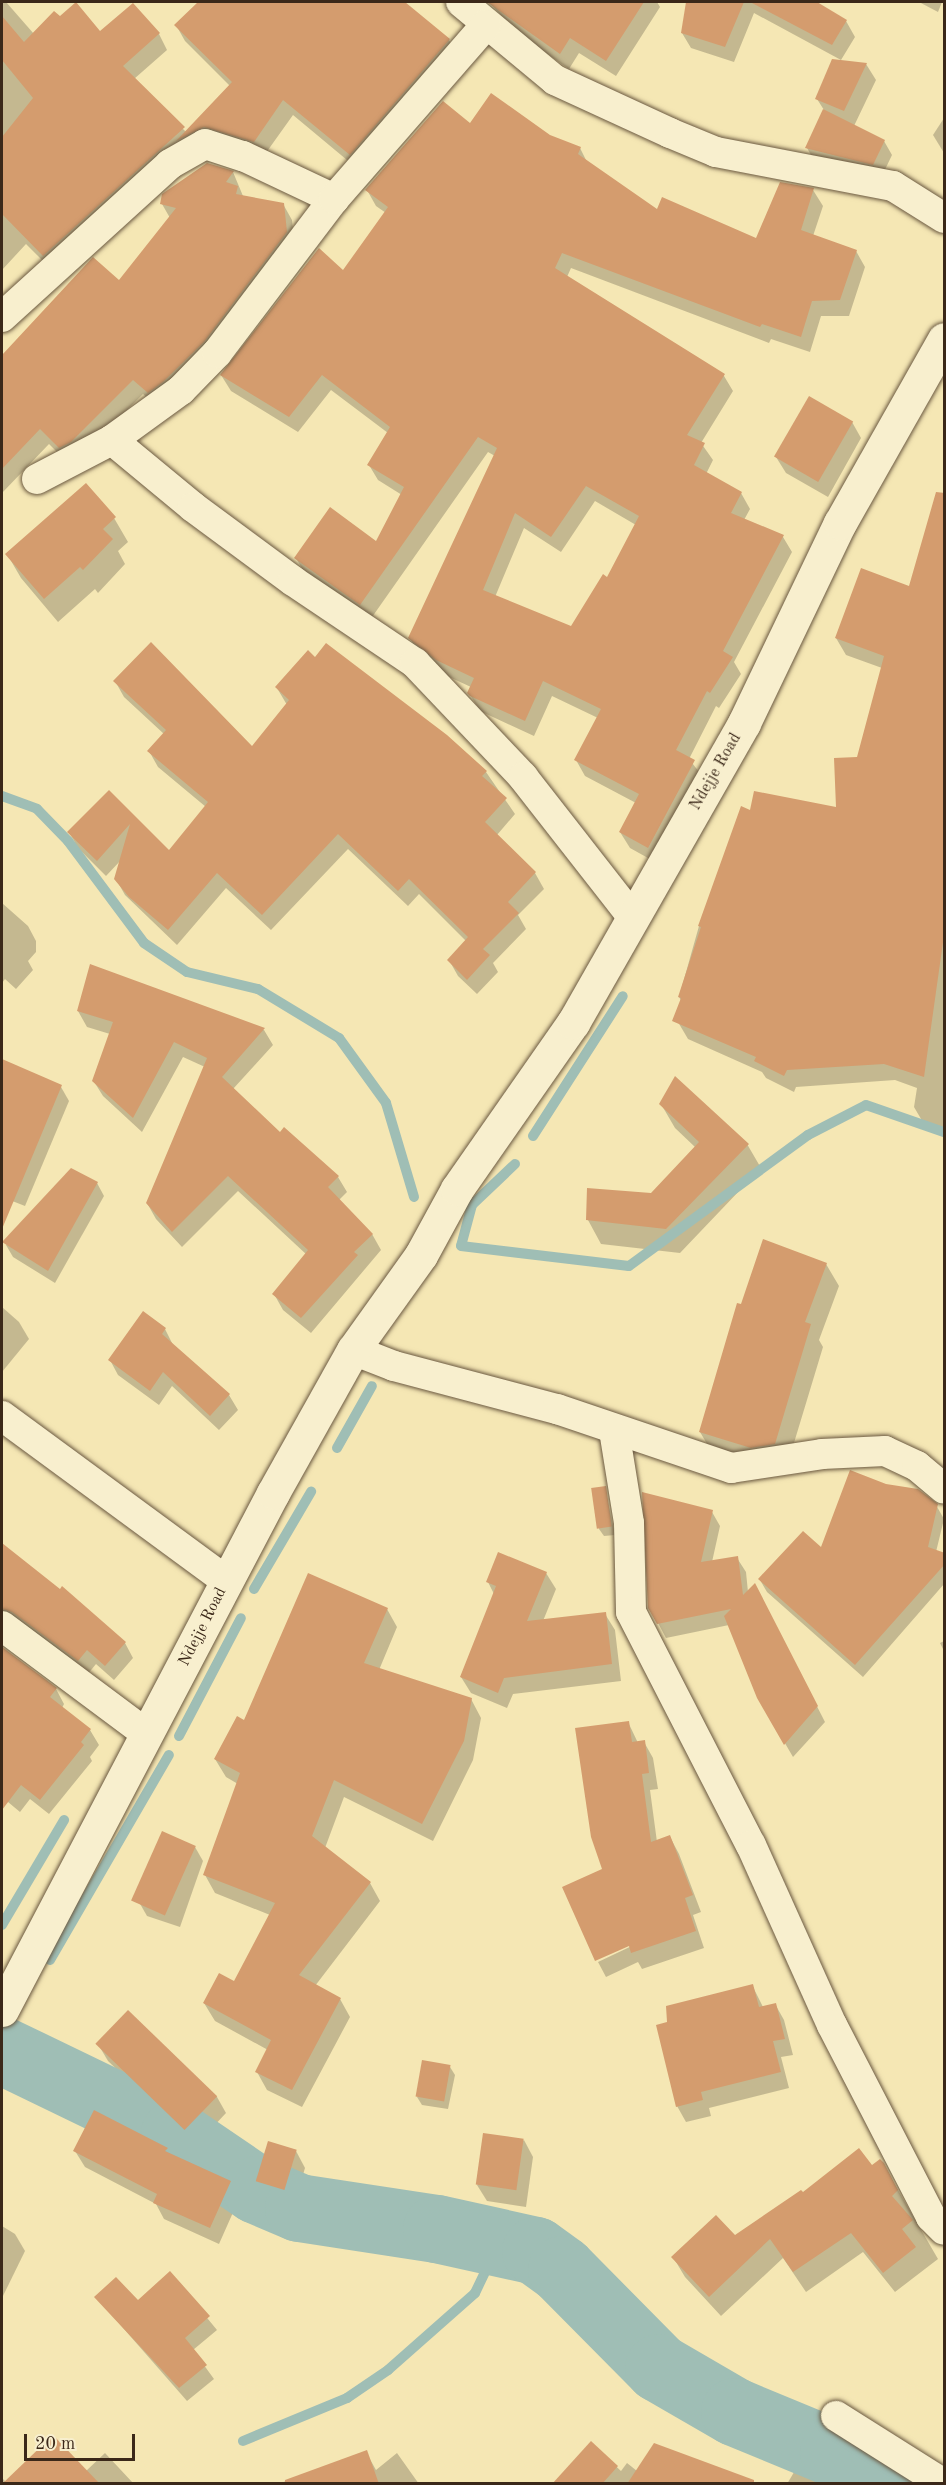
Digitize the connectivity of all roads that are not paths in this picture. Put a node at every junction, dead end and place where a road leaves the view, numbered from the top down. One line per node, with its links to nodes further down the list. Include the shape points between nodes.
1 (461, 2): 2 (street)
2 (486, 25): 3 (street); 4 (street, via 555,80 670,133 717,152 893,186)
3 (334, 198): 5 (street, via 243,156 205,144 170,164); 7 (street, via 217,353 181,390)
4 (945, 218)
5 (2, 317)
6 (945, 339): 9 (street, Ndejje Road, via 840,523 744,723)
7 (112, 440): 8 (street); 9 (street, via 193,507 415,663 523,777)
8 (37, 479)
9 (633, 918): 10 (street, Ndejje Road, via 573,1023 457,1189 421,1255)
10 (353, 1350): 12 (street, via 394,1366 557,1409); 14 (street, Ndejje Road)
11 (2, 1416): 14 (street)
12 (614, 1430): 13 (street, via 731,1467 822,1454 885,1451 916,1466); 18 (street, via 629,1523 632,1612 751,1845 832,2025 931,2217)
13 (945, 1489)
14 (226, 1581): 16 (street, Ndejje Road)
15 (2, 1626): 16 (street)
16 (147, 1734): 17 (street, Ndejje Road)
17 (2, 2010)
18 (945, 2230)
19 (836, 2416): 20 (street)
20 (945, 2484)

